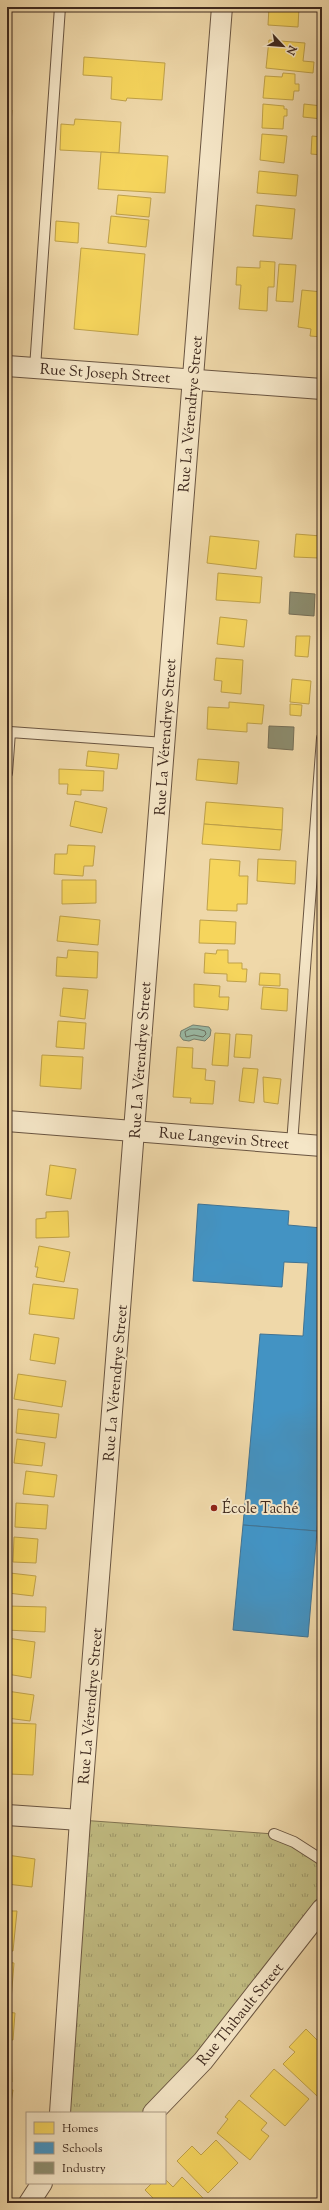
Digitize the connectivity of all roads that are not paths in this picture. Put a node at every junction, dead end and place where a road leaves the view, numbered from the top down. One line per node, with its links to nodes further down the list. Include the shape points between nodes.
1 (60, 7): 4 (lane)
2 (222, 7): 5 (street, Rue La Vérendrye Street)
3 (7, 366): 4 (street, Rue St Joseph Street)
4 (35, 368): 5 (street, Rue St Joseph Street)
5 (192, 379): 6 (street, Rue St Joseph Street); 8 (street, Rue La Vérendrye Street)
6 (322, 388)
7 (322, 738): 12 (lane)
8 (165, 743): 9 (lane, via 10,732); 11 (street, Rue La Vérendrye Street)
9 (7, 773)
10 (7, 1121): 11 (street, Rue Langevin Street)
11 (135, 1131): 12 (street, Rue Langevin Street); 15 (street, Rue La Vérendrye Street)
12 (292, 1144): 13 (street, Rue Langevin Street)
13 (322, 1146)
14 (7, 1815): 15 (street)
15 (80, 1820): 19 (street, Rue La Vérendrye Street)
16 (274, 1834): 17 (lane, via 294,1842)
17 (322, 1860)
18 (322, 1910): 20 (street, Rue Thibault Street, via 203,2062)
19 (60, 2112)
20 (154, 2112)
21 (41, 2184): 22 (street)
22 (29, 2203)

